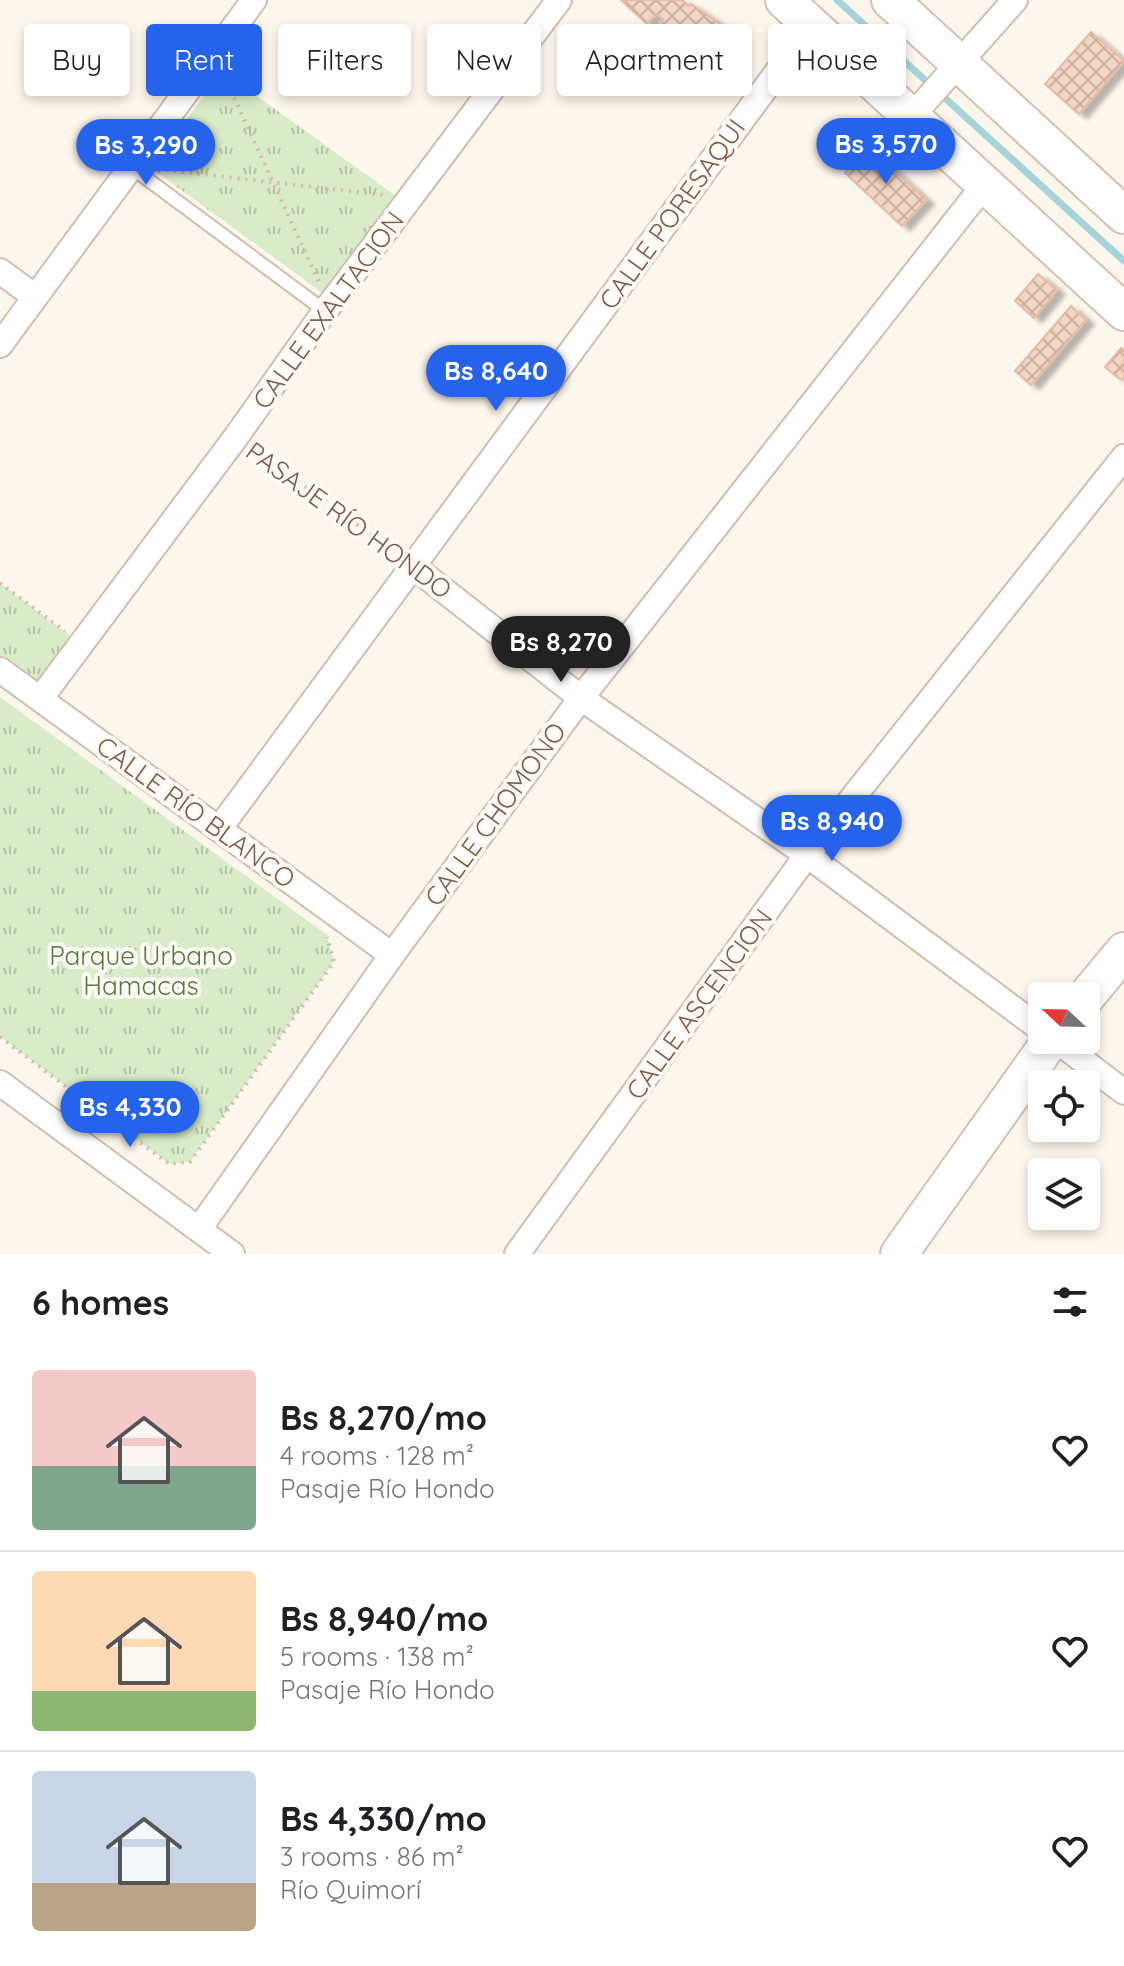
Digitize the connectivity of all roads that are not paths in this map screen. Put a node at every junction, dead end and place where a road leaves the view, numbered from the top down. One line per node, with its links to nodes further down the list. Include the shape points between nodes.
1 (254, 0): 11 (street)
2 (559, 0): 16 (street, CALLE EXALTACION)
3 (784, 0): 6 (main road)
4 (890, 0): 7 (main road)
5 (1015, 0): 7 (street)
6 (811, 24)
7 (951, 72): 10 (street); 13 (main road)
8 (768, 85): 20 (street, CALLE PORESAQUI)
9 (902, 96): 10 (main road)
10 (918, 109): 12 (main road)
11 (131, 167): 15 (street); 16 (lane)
12 (985, 184): 17 (main road); 22 (street, CALLE CHOMONO)
13 (1120, 201)
14 (0, 271): 15 (street)
15 (35, 297): 18 (street)
16 (325, 311): 23 (street, CALLE EXALTACION)
17 (1124, 312)
18 (0, 345)
19 (1124, 457): 25 (street, CALLE ASCENCION)
20 (413, 566): 22 (street, PASAJE RÍO HONDO); 24 (street, CALLE PORESAQUI)
21 (0, 670): 23 (street, CALLE RÍO BLANCO)
22 (581, 698): 25 (street, PASAJE RÍO HONDO); 27 (street, CALLE CHOMONO)
23 (40, 699): 24 (street, CALLE RÍO BLANCO)
24 (219, 829): 27 (street, CALLE RÍO BLANCO)
25 (807, 855): 29 (street, PASAJE RÍO HONDO); 36 (street, CALLE ASCENCION)
26 (1124, 951): 28 (main road)
27 (392, 955): 34 (street, CALLE CHOMONO)
28 (1098, 982)
29 (1028, 1020)
30 (1043, 1054): 37 (main road)
31 (1072, 1054): 33 (street)
32 (0, 1083): 34 (street)
33 (1124, 1092)
34 (199, 1229): 35 (street)
35 (232, 1254)
36 (517, 1254)
37 (899, 1254)

